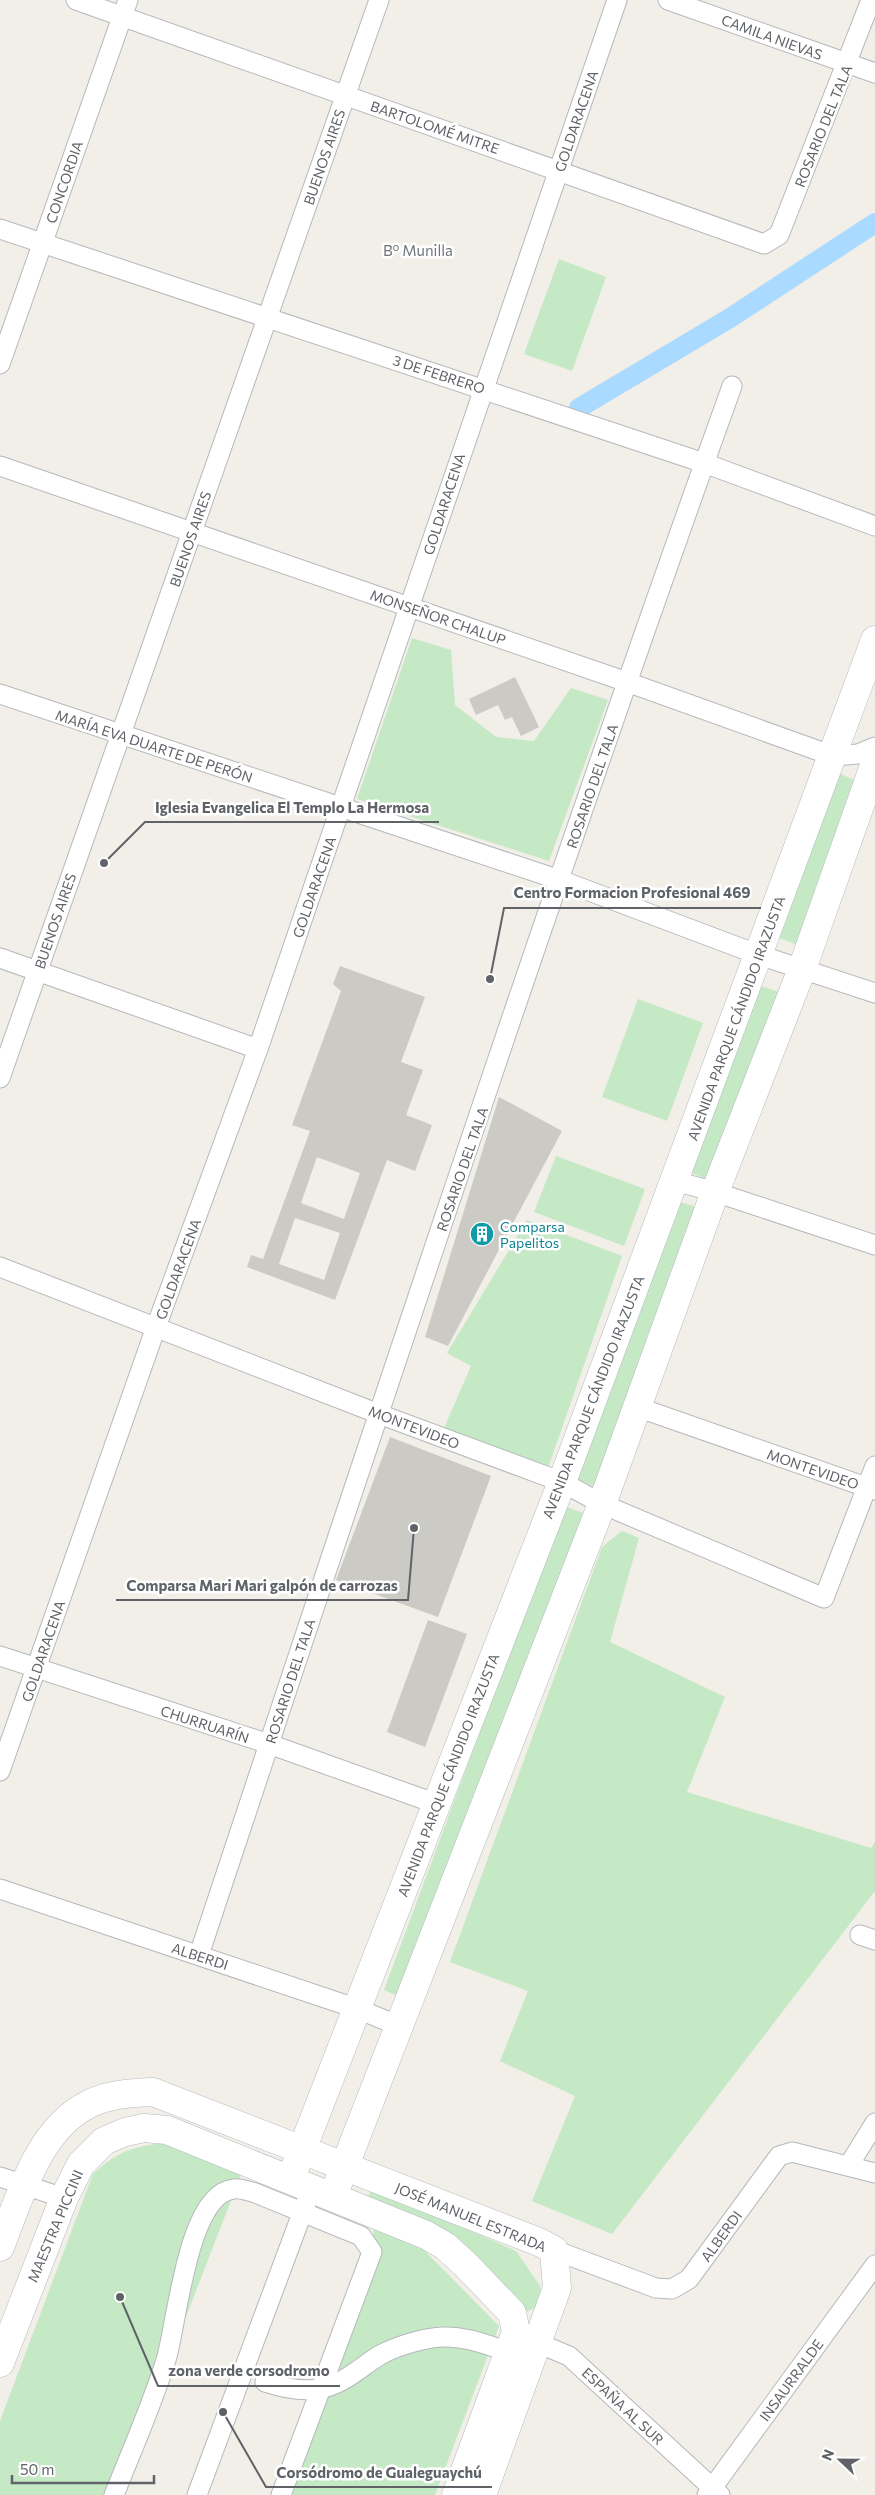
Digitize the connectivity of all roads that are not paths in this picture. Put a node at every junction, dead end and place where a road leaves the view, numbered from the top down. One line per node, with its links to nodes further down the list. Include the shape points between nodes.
1 (76, 0): 6 (street, BARTOLOMÉ MITRE)
2 (380, 0): 9 (street, BUENOS AIRES)
3 (617, 0): 10 (street, GOLDARACENA)
4 (668, 0): 7 (street, CAMILA NIEVAS)
5 (871, 0): 7 (street, ROSARIO DEL TALA)
6 (125, 8): 9 (street, BARTOLOMÉ MITRE); 12 (street, CONCORDIA)
7 (848, 64): 8 (street, CAMILA NIEVAS); 13 (street, ROSARIO DEL TALA, via 779,235)
8 (875, 73)
9 (346, 96): 10 (street, BARTOLOMÉ MITRE); 14 (street, BUENOS AIRES)
10 (559, 171): 13 (street, BARTOLOMÉ MITRE); 17 (street, GOLDARACENA)
11 (0, 229): 12 (street, 3 DE FEBRERO)
12 (42, 243): 14 (street, 3 DE FEBRERO); 15 (street, CONCORDIA)
13 (764, 244)
14 (268, 317): 17 (street, 3 DE FEBRERO); 21 (street, BUENOS AIRES)
15 (0, 364)
16 (732, 386): 18 (street, ROSARIO DEL TALA)
17 (483, 388): 18 (street, 3 DE FEBRERO); 22 (street, GOLDARACENA)
18 (704, 463): 20 (street, 3 DE FEBRERO); 24 (street, ROSARIO DEL TALA)
19 (0, 466): 21 (street, MONSEÑOR CHALUP)
20 (875, 526)
21 (192, 532): 22 (street, MONSEÑOR CHALUP); 26 (street, BUENOS AIRES)
22 (410, 607): 24 (street, MONSEÑOR CHALUP); 30 (street, GOLDARACENA)
23 (875, 640): 28 (main road, AVENIDA PARQUE CÁNDIDO IRAZUSTA)
24 (627, 682): 28 (street, MONSEÑOR CHALUP); 31 (street, ROSARIO DEL TALA)
25 (0, 694): 26 (street, MARÍA EVA DUARTE DE PERÓN)
26 (120, 736): 30 (street, MARÍA EVA DUARTE DE PERÓN); 35 (street, BUENOS AIRES)
27 (875, 746): 28 (street, MONSEÑOR CHALUP, via 858,754)
28 (833, 756): 32 (main road, AVENIDA PARQUE CÁNDIDO IRAZUSTA)
29 (875, 763): 34 (main road)
30 (341, 808): 31 (street, MARÍA EVA DUARTE DE PERÓN); 37 (street, GOLDARACENA)
31 (560, 880): 32 (street, MARÍA EVA DUARTE DE PERÓN); 45 (street, ROSARIO DEL TALA)
32 (759, 955): 34 (street, MARÍA EVA DUARTE DE PERÓN); 39 (main road, AVENIDA PARQUE CÁNDIDO IRAZUSTA)
33 (0, 958): 35 (street)
34 (802, 970): 36 (street, MARÍA EVA DUARTE DE PERÓN); 40 (main road)
35 (38, 971): 37 (street); 38 (street, BUENOS AIRES)
36 (875, 993)
37 (258, 1049): 43 (street, GOLDARACENA)
38 (0, 1078)
39 (675, 1181): 40 (street); 47 (main road, AVENIDA PARQUE CÁNDIDO IRAZUSTA)
40 (715, 1192): 41 (street); 44 (main road)
41 (875, 1245)
42 (0, 1266): 43 (street, MONTEVIDEO)
43 (156, 1327): 45 (street, MONTEVIDEO); 51 (street, GOLDARACENA)
44 (637, 1407): 48 (street, MONTEVIDEO); 49 (main road)
45 (379, 1414): 47 (street, MONTEVIDEO); 52 (street, ROSARIO DEL TALA)
46 (875, 1466): 48 (street)
47 (562, 1482): 49 (street, MONTEVIDEO); 54 (main road, AVENIDA PARQUE CÁNDIDO IRAZUSTA)
48 (871, 1489): 49 (street, MONTEVIDEO, via 824,1598)
49 (602, 1504): 58 (main road)
50 (0, 1656): 51 (street, CHURRUARÍN)
51 (36, 1668): 52 (street, CHURRUARÍN); 53 (street, GOLDARACENA)
52 (269, 1744): 54 (street, CHURRUARÍN); 56 (street, ROSARIO DEL TALA)
53 (0, 1771)
54 (437, 1804): 57 (main road, AVENIDA PARQUE CÁNDIDO IRAZUSTA)
55 (0, 1889): 56 (street, ALBERDI)
56 (199, 1955): 57 (street, ALBERDI)
57 (358, 2009): 58 (street, ALBERDI); 60 (main road, AVENIDA PARQUE CÁNDIDO IRAZUSTA)
58 (399, 2026): 62 (main road)
59 (875, 2123): 61 (street)
60 (304, 2150): 62 (main road, JOSÉ MANUEL ESTRADA); 64 (main road, via 153,2092 122,2094 90,2103 67,2118); 65 (main road, AVENIDA PARQUE CÁNDIDO IRAZUSTA)
61 (848, 2165): 63 (street, ALBERDI); 68 (street, ALBERDI, via 792,2152 779,2156 689,2279 672,2289 656,2288)
62 (343, 2167): 65 (main road); 68 (main road, JOSÉ MANUEL ESTRADA)
63 (875, 2173)
64 (12, 2181): 66 (street); 67 (main road)
65 (310, 2193): 66 (main road, MAESTRA PICCINI, via 167,2130 144,2128 104,2141 81,2164); 70 (main road, via 426,2235 445,2246 512,2313); 73 (street, via 361,2236 372,2252); 75 (street, via 234,2189 222,2193 208,2209 189,2252 167,2358); 76 (street)
66 (64, 2198): 71 (main road, MAESTRA PICCINI)
67 (0, 2247)
68 (554, 2250): 70 (main road, JOSÉ MANUEL ESTRADA, via 558,2288)
69 (875, 2265): 74 (street, INSAURRALDE)
70 (521, 2343): 73 (street, ESPAÑA AL SUR, via 442,2337 404,2345 380,2355 334,2385); 74 (street, ESPAÑA AL SUR, via 569,2356); 78 (main road, JOSÉ MANUEL ESTRADA); 79 (main road, JOSÉ MANUEL ESTRADA)
71 (1, 2358)
72 (264, 2382): 73 (street, via 292,2389)
73 (322, 2388): 77 (street)
74 (713, 2493)
75 (114, 2495)
76 (197, 2495)
77 (281, 2495)
78 (456, 2495)
79 (482, 2495)

